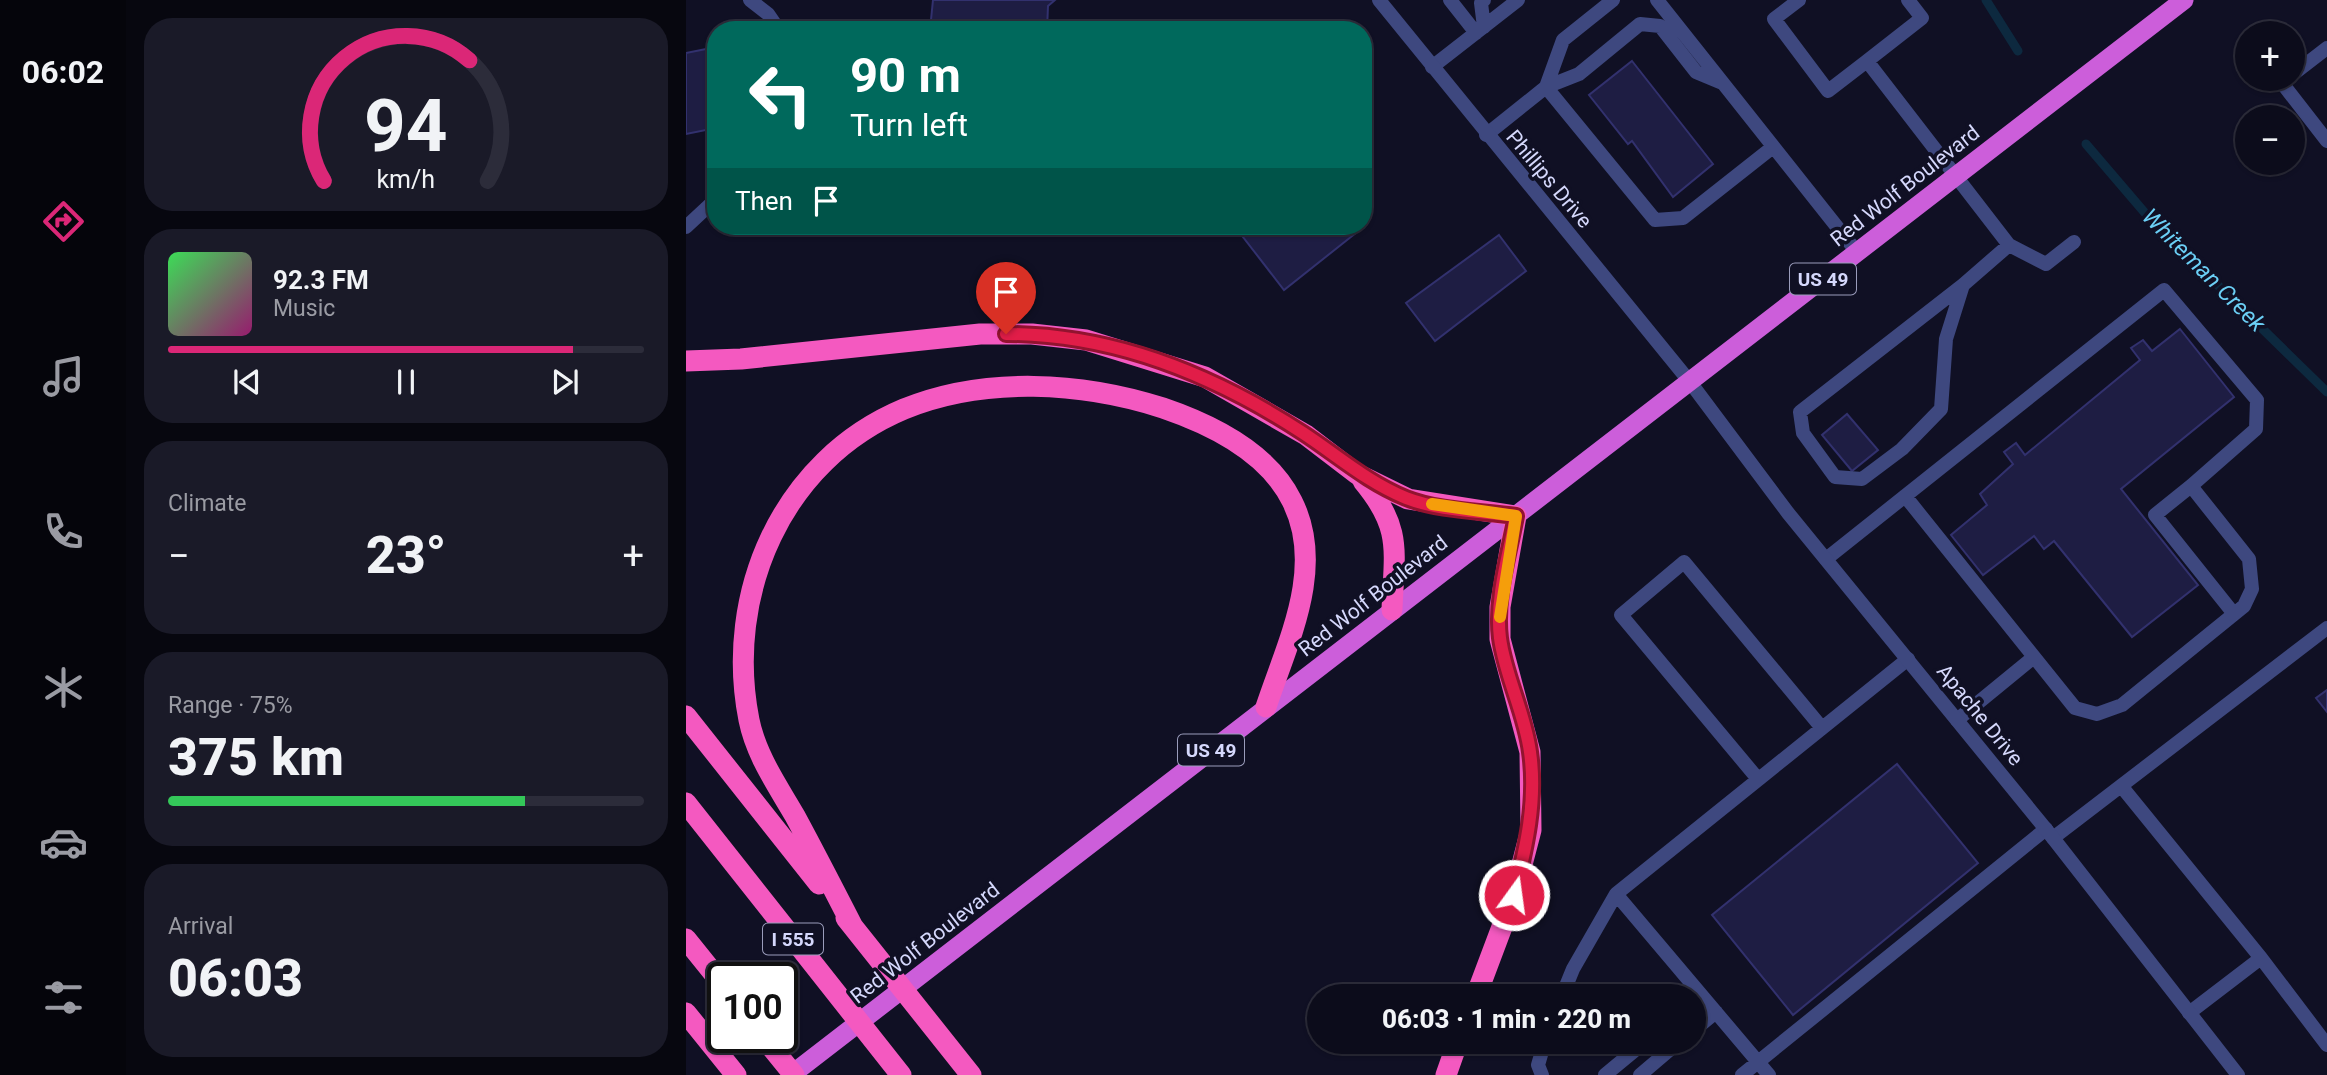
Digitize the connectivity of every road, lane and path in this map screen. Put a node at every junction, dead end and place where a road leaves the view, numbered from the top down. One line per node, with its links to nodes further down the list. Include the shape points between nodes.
1 (750, 0): 11 (street)
2 (1379, 0): 16 (street, Phillips Drive)
3 (1450, 0): 12 (street)
4 (1484, 0): 12 (street)
5 (1518, 0): 12 (street)
6 (1613, 0): 18 (street, via 1563,40)
7 (1657, 0): 17 (street)
8 (1799, 0): 14 (street, via 1774,19 1828,90)
9 (1908, 0): 14 (street, via 1922,18)
10 (2184, 0): 23 (highway, Red Wolf Boulevard / US 49)
11 (773, 21)
12 (1480, 30): 16 (street)
13 (2327, 48): 15 (street)
14 (1867, 61): 23 (street)
15 (2305, 65)
16 (1432, 67): 20 (street, Phillips Drive)
17 (1723, 83): 18 (street, via 1696,72 1660,26 1640,24 1579,74); 22 (street)
18 (1546, 87): 20 (street); 22 (street, via 1655,220 1683,218)
19 (2288, 91): 21 (street)
20 (1486, 135): 31 (street, Phillips Drive)
21 (2327, 141)
22 (1773, 147): 28 (street)
23 (1955, 175): 27 (street); 28 (highway, Red Wolf Boulevard / US 49)
24 (707, 207): 25 (street)
25 (686, 227)
26 (2074, 242): 27 (street, via 2046,264)
27 (2009, 245): 29 (street)
28 (1857, 252): 31 (highway, Red Wolf Boulevard / US 49)
29 (1963, 285): 29 (street, via 1800,412 1803,433 1835,477 1862,479 1902,449 1941,409 1946,339)
30 (686, 361): 32 (highway, via 980,334 1086,340 1205,377 1306,435)
31 (1690, 382): 35 (highway, Red Wolf Boulevard / US 49); 36 (street, Apache Drive)
32 (1357, 474): 35 (highway, via 1408,499); 37 (highway, via 1384,505 1393,530)
33 (2191, 486): 34 (street, via 2256,429 2257,400 2164,290); 38 (street, via 2249,559 2252,589); 38 (street, via 2155,515)
34 (1905, 496): 36 (street); 40 (street)
35 (1516, 516): 37 (highway, Red Wolf Boulevard / US 49); 55 (highway, via 1500,607 1500,639 1530,752 1531,830 1514,895)
36 (1826, 559): 41 (street, Apache Drive)
37 (1392, 610): 42 (highway, Red Wolf Boulevard / US 49)
38 (2234, 614): 40 (street, via 2122,705 2097,714 2074,708)
39 (2327, 628): 47 (street)
40 (2034, 657): 44 (street)
41 (1908, 659): 44 (street, Apache Drive); 45 (street)
42 (1266, 707): 51 (highway, via 1303,595 1306,568 1293,503 1274,473 1252,453 1180,414 1129,397 1075,388 967,392 905,409 843,443 807,481 769,535 747,608 742,663 750,722 767,769); 71 (highway, Red Wolf Boulevard / US 49)
43 (686, 716): 51 (highway)
44 (1957, 720): 49 (street, Apache Drive)
45 (1822, 728): 46 (street); 46 (street, via 1684,562 1621,615)
46 (1758, 779): 50 (street)
47 (2122, 786): 49 (street); 53 (street)
48 (686, 803): 72 (highway, I 555)
49 (2049, 833): 61 (street, Apache Drive); 69 (street)
50 (1616, 894): 56 (street); 57 (street)
51 (853, 927): 73 (highway)
52 (686, 939): 54 (highway)
53 (2261, 958): 61 (street); 63 (street)
54 (707, 965)
55 (1481, 984)
56 (1567, 984)
57 (1686, 984)
58 (1706, 1005): 59 (street)
59 (1716, 1012): 62 (street); 69 (street)
60 (686, 1013): 70 (highway)
61 (2189, 1013): 80 (street, Apache Drive)
62 (1706, 1020)
63 (2327, 1045)
64 (775, 1053): 71 (highway)
65 (1453, 1054): 74 (highway)
66 (1541, 1054): 75 (street, via 1538,1065)
67 (1630, 1054): 76 (street)
68 (1665, 1054): 77 (street)
69 (1759, 1062): 78 (street); 79 (street)
70 (736, 1075)
71 (792, 1075)
72 (901, 1075)
73 (971, 1075)
74 (1446, 1075)
75 (1542, 1075)
76 (1605, 1075)
77 (1640, 1075)
78 (1742, 1075)
79 (1769, 1075)
80 (2238, 1075)

